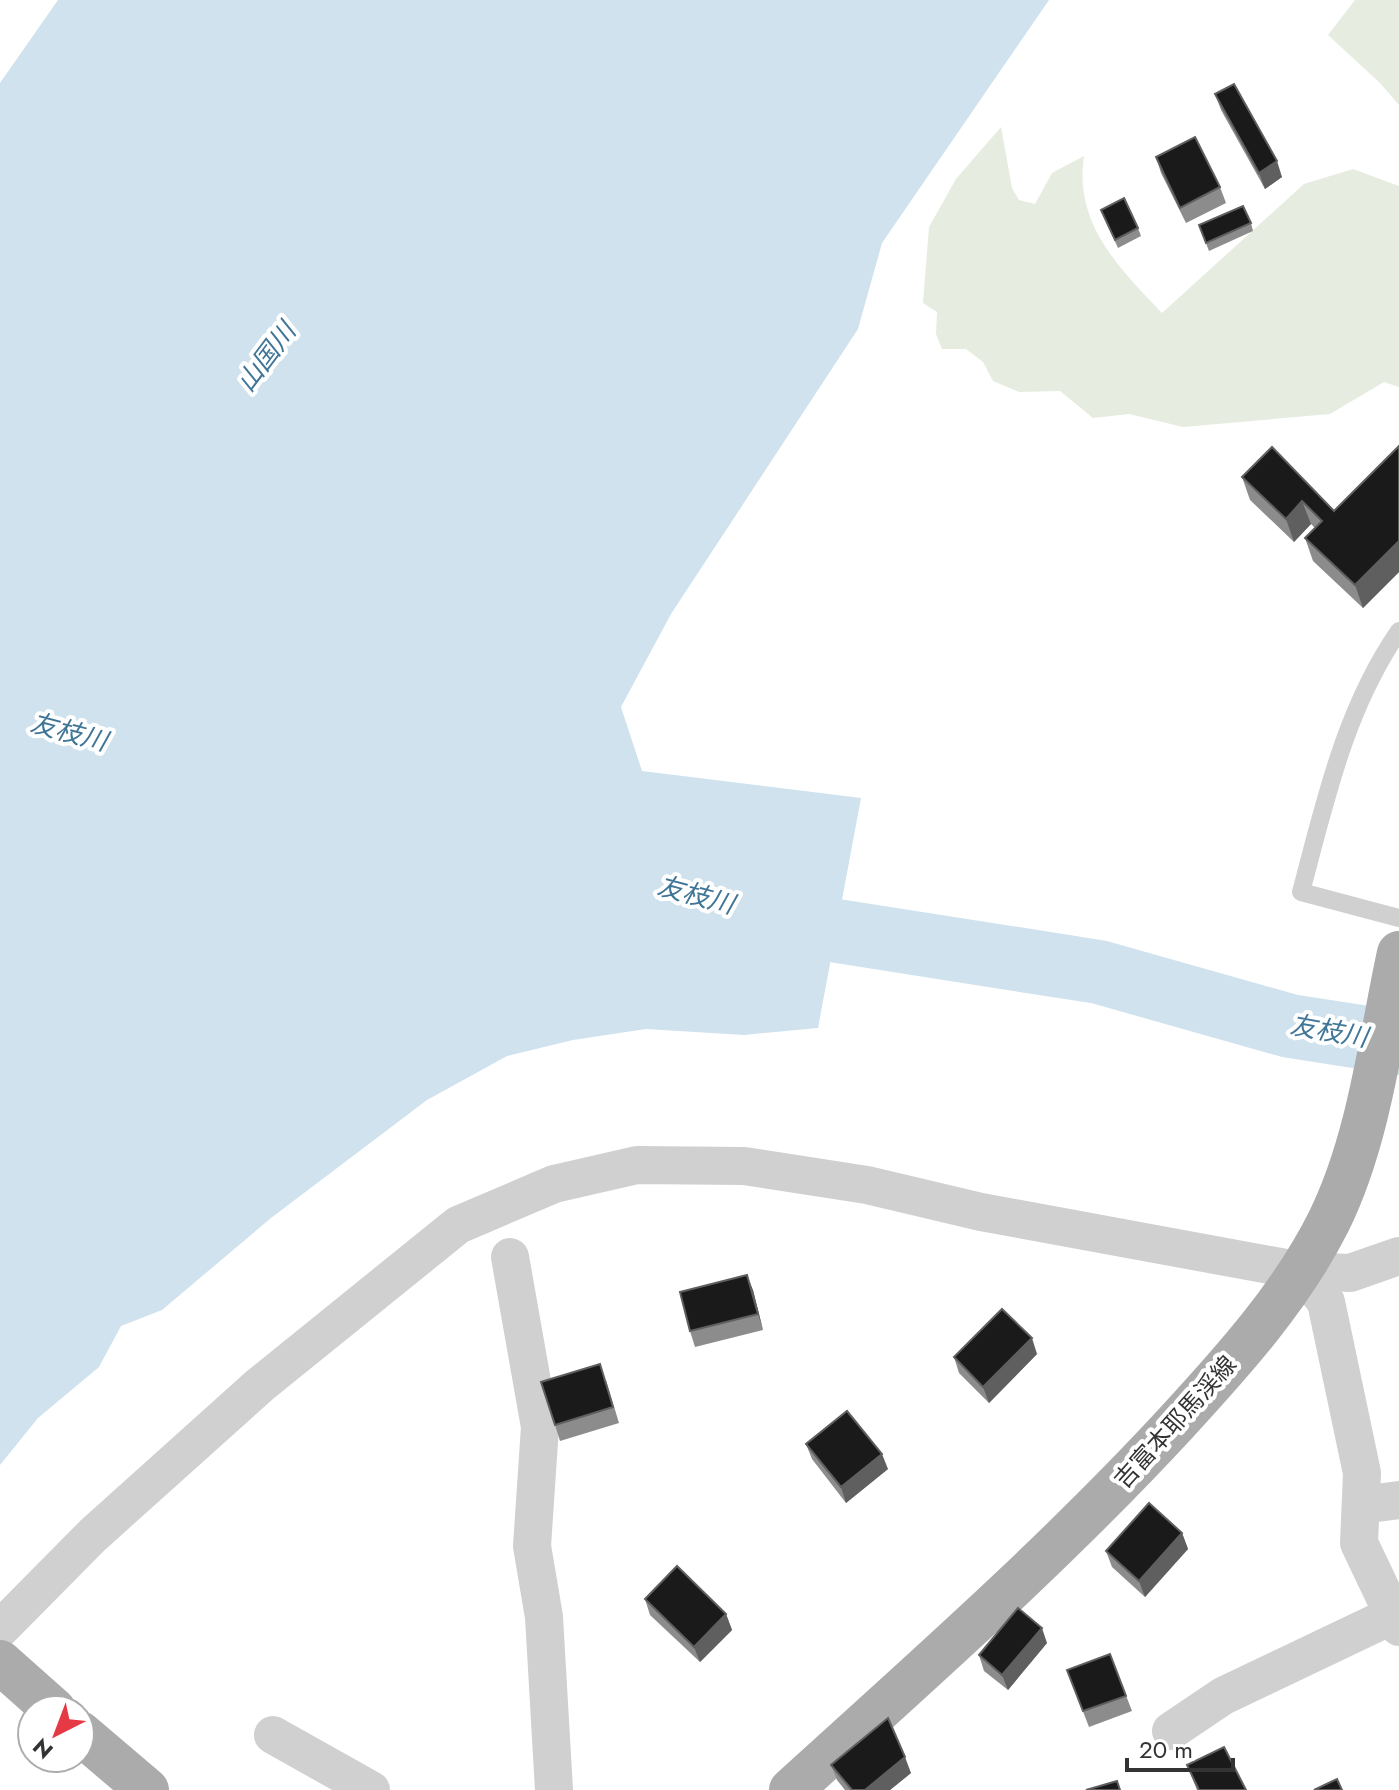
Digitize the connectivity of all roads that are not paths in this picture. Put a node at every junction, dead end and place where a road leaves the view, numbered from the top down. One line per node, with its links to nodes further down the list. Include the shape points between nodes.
1 (1399, 631): 2 (lane, via 1341,745 1301,892)
2 (1399, 918)
3 (1399, 953): 6 (main road, 吉富本耶馬渓線, via 1351,1164)
4 (1399, 1256): 6 (street, via 1350,1273)
5 (510, 1257): 18 (street, via 540,1427 532,1546 544,1617)
6 (1302, 1271): 8 (street, via 1326,1302 1362,1473); 10 (street, via 981,1212 867,1185 744,1166 637,1165 554,1184 458,1225 260,1385 93,1535); 19 (main road, 吉富本耶馬渓線, via 1224,1371 1116,1488)
7 (1399, 1500): 8 (street)
8 (1361, 1505): 9 (street, via 1359,1543)
9 (1396, 1621): 13 (street, via 1223,1696)
10 (0, 1629)
11 (0, 1662): 12 (main road)
12 (36, 1694)
13 (1171, 1731)
14 (273, 1735): 17 (street)
15 (96, 1747): 16 (main road)
16 (147, 1790)
17 (371, 1790)
18 (554, 1790)
19 (791, 1790)

